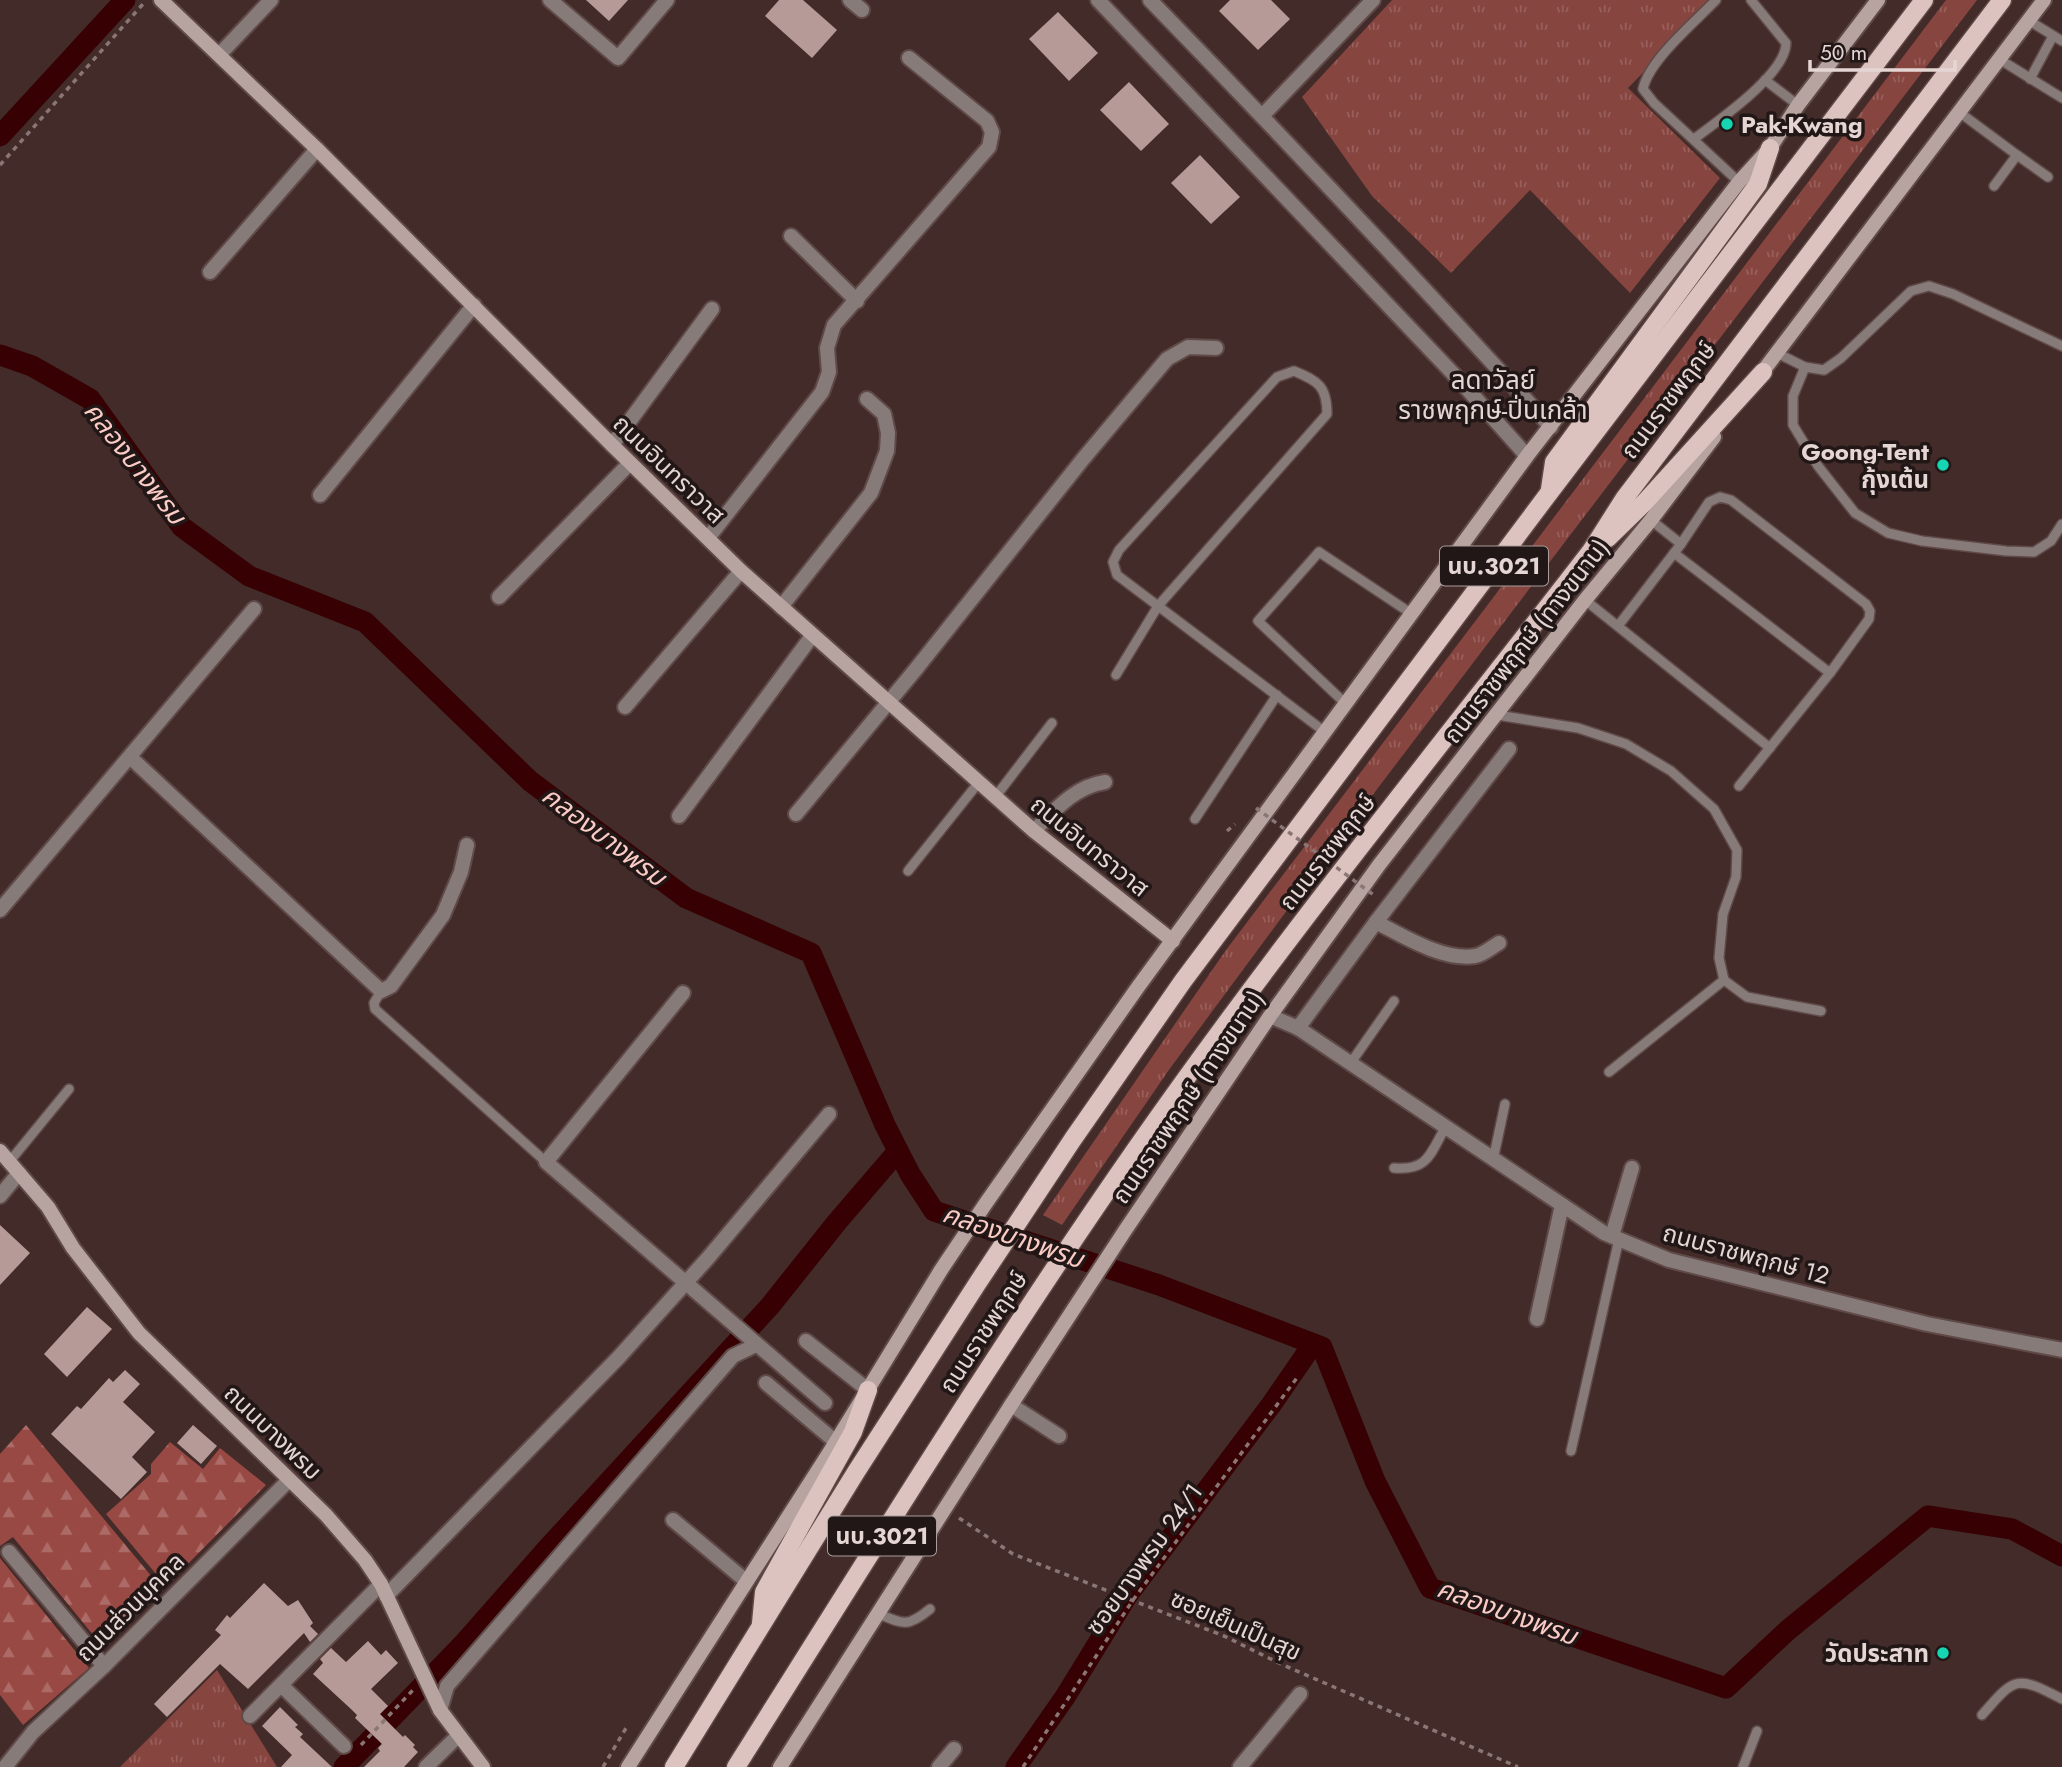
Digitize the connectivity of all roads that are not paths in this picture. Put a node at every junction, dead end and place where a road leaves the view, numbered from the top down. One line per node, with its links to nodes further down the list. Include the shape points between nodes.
1 (161, 0): 18 (main road, ถนนอินทราวาส)
2 (271, 0): 18 (street)
3 (550, 0): 4 (street, via 618,58)
4 (667, 0)
5 (850, 0): 15 (street)
6 (1098, 0): 47 (street)
7 (1150, 0): 26 (street)
8 (1373, 0): 26 (street)
9 (1716, 0): 27 (lane, via 1655,64 1643,89)
10 (1751, 0): 22 (lane, via 1786,43 1781,61)
11 (1878, 0): 24 (main road, นบ.3021)
12 (1924, 0): 49 (main road, ถนนราชพฤกษ์ / นบ.3021)
13 (2002, 0): 55 (main road, ถนนราชพฤกษ์ / นบ.3021, via 1624,499)
14 (2044, 0): 16 (main road, ถนนราชพฤกษ์ (ทางขนาน) / นบ.3021)
15 (862, 10)
16 (2028, 20): 17 (lane); 20 (main road, ถนนราชพฤกษ์ (ทางขนาน) / นบ.3021)
17 (2058, 39): 21 (lane)
18 (220, 54): 29 (main road, ถนนอินทราวาส)
19 (909, 58): 36 (street, via 987,121 992,132 989,147)
20 (1998, 59): 21 (lane); 25 (main road, ถนนราชพฤกษ์ (ทางขนาน) / นบ.3021)
21 (2031, 79): 23 (lane)
22 (1765, 80): 24 (lane); 27 (lane)
23 (2062, 98)
24 (1798, 105): 28 (main road, นบ.3021)
25 (1959, 112): 30 (lane); 41 (main road, ถนนราชพฤกษ์ (ทางขนาน) / นบ.3021)
26 (1262, 116): 45 (street)
27 (1694, 139): 32 (lane)
28 (1770, 148): 32 (main road, นบ.3021); 49 (main road, via 1758,184 1554,462)
29 (317, 149): 35 (street); 37 (main road, ถนนอินทราวาส)
30 (2017, 155): 31 (lane); 33 (lane)
31 (2048, 177)
32 (1739, 182): 45 (main road, นบ.3021)
33 (1994, 186)
34 (791, 236): 36 (street)
35 (211, 272)
36 (857, 301): 53 (street, via 834,325 827,348 830,372 822,392)
37 (474, 305): 46 (main road, ถนนอินทราวาส); 50 (street)
38 (712, 309): 46 (street)
39 (2062, 346): 42 (lane, via 1929,286 1911,291 1824,370)
40 (1216, 348): 69 (street, via 1188,347 1167,359)
41 (1777, 353): 42 (lane); 43 (main road, ถนนราชพฤกษ์ (ทางขนาน) / นบ.3021)
42 (1805, 367): 52 (lane, via 1793,396 1793,425 1855,513 1888,533 1922,541 2034,552 2051,541)
43 (1762, 372): 51 (main road, ถนนราชพฤกษ์ (ทางขนาน) / นบ.3021); 55 (main road, via 1644,502)
44 (867, 398): 61 (street, via 884,414 888,433 887,452 871,493)
45 (1550, 427): 47 (main road, นบ.3021)
46 (612, 445): 48 (main road, ถนนอินทราวาส)
47 (1527, 456): 63 (main road, นบ.3021)
48 (630, 463): 53 (main road, ถนนอินทราวาส); 58 (street)
49 (1549, 493): 133 (main road, ถนนราชพฤกษ์ / นบ.3021, via 1191,970 1073,1139 856,1472)
50 (320, 495)
51 (1651, 520): 54 (lane); 59 (main road, ถนนราชพฤกษ์ (ทางขนาน) / นบ.3021)
52 (2062, 524)
53 (708, 538): 57 (main road, ถนนอินทราวาส)
54 (1681, 544): 56 (lane); 66 (lane, via 1709,502 1720,497 1731,500 1866,604 1869,619)
55 (1591, 551): 150 (main road, ถนนราชพฤกษ์ / นบ.3021, via 1263,974 1139,1144 1027,1306)
56 (1674, 552): 64 (lane); 66 (lane)
57 (741, 571): 61 (main road, ถนนอินทราวาส); 71 (street)
58 (499, 597)
59 (1585, 600): 64 (lane); 72 (main road, ถนนราชพฤกษ์ (ทางขนาน) / นบ.3021)
60 (1158, 606): 60 (lane, via 1117,575 1113,562 1119,550 1277,377 1294,371 1316,380 1327,398 1327,414); 67 (lane); 68 (lane)
61 (781, 607): 65 (main road, ถนนอินทราวาส)
62 (254, 609): 77 (street)
63 (1412, 614): 70 (main road, นบ.3021); 70 (lane, via 1319,552 1258,621)
64 (1618, 626): 75 (lane)
65 (812, 636): 69 (main road, ถนนอินทราวาส); 83 (street)
66 (1830, 673): 75 (lane)
67 (1116, 675)
68 (1277, 695): 74 (lane); 84 (lane)
69 (888, 701): 78 (main road, ถนนอินทราวาส); 82 (street)
70 (1346, 704): 74 (main road, นบ.3021)
71 (625, 707)
72 (1497, 715): 92 (lane, via 1578,728 1626,744 1671,771 1714,809 1737,850 1736,877 1723,914 1719,958); 97 (main road, ถนนราชพฤกษ์ (ทางขนาน) / นบ.3021, via 1379,865)
73 (1052, 723): 81 (lane)
74 (1325, 732): 90 (main road, นบ.3021)
75 (1770, 748): 80 (lane)
76 (1509, 749): 89 (street)
77 (130, 757): 88 (street); 93 (street)
78 (979, 782): 81 (main road, ถนนอินทราวาส); 87 (lane)
79 (1105, 782): 85 (street, via 1078,790)
80 (1740, 786)
81 (996, 796): 85 (main road, ถนนอินทราวาส)
82 (796, 814)
83 (679, 816)
84 (1195, 819)
85 (1034, 831): 90 (main road, ถนนอินทราวาส)
86 (467, 845): 93 (street, via 443,915 391,986)
87 (908, 871)
88 (0, 910)
89 (1376, 922): 91 (street, via 1450,954 1476,956); 98 (street)
90 (1173, 941): 120 (main road, นบ.3021, via 986,1203)
91 (1499, 943)
92 (1724, 980): 96 (lane, via 1747,997); 100 (lane)
93 (382, 991): 107 (lane, via 374,1003 376,1009)
94 (682, 993): 107 (street)
95 (1394, 1001): 99 (lane)
96 (1821, 1011)
97 (1270, 1016): 98 (street, ถนนราชพฤกษ์ 12); 122 (main road, ถนนราชพฤกษ์ (ทางขนาน) / นบ.3021)
98 (1298, 1028): 99 (street, ถนนราชพฤกษ์ 12)
99 (1350, 1064): 104 (street, ถนนราชพฤกษ์ 12)
100 (1609, 1072)
101 (69, 1089): 105 (lane)
102 (1505, 1104): 106 (lane)
103 (829, 1114): 114 (street)
104 (1445, 1128): 106 (street, ถนนราชพฤกษ์ 12); 108 (lane, via 1426,1160 1410,1169)
105 (5, 1156): 110 (main road, ถนนบางพรม)
106 (1493, 1160): 112 (street, ถนนราชพฤกษ์ 12)
107 (546, 1162): 114 (street)
108 (1394, 1168)
109 (1632, 1168): 113 (street)
110 (19, 1173): 111 (street); 126 (main road, ถนนบางพรม, via 139,1333)
111 (0, 1196)
112 (1562, 1205): 113 (street, ถนนราชพฤกษ์ 12); 115 (street)
113 (1615, 1238): 118 (street, ถนนราชพฤกษ์ 12, via 1696,1267 1927,1324); 125 (lane)
114 (685, 1283): 117 (street); 130 (street, via 619,1357)
115 (1537, 1319)
116 (806, 1341): 120 (street)
117 (754, 1344): 121 (street); 138 (street, via 733,1356 447,1686)
118 (2062, 1350)
119 (766, 1383): 124 (street)
120 (868, 1390): 124 (main road, นบ.3021); 133 (main road, via 853,1432 764,1592)
121 (825, 1403)
122 (1011, 1405): 123 (street); 132 (main road, ถนนราชพฤกษ์ (ทางขนาน) / นบ.3021)
123 (1059, 1436)
124 (832, 1447): 129 (main road, นบ.3021)
125 (1571, 1451)
126 (289, 1480): 130 (main road, ถนนบางพรม, via 365,1560); 134 (street, ถนนส่วนบุคคล)
127 (673, 1520): 129 (street)
128 (9, 1552): 134 (street)
129 (746, 1581): 148 (main road, นบ.3021)
130 (384, 1590): 135 (street); 138 (main road, ถนนบางพรม)
131 (930, 1609): 132 (lane, via 906,1623)
132 (877, 1613): 151 (main road, นบ.3021)
133 (760, 1630): 149 (main road, ถนนราชพฤกษ์ / นบ.3021)
134 (104, 1666): 145 (street, ถนนส่วนบุคคล, via 33,1732)
135 (281, 1685): 140 (street); 143 (street)
136 (1300, 1694): 153 (street)
137 (2062, 1699): 139 (lane, via 2029,1683 2015,1682)
138 (439, 1706): 142 (main road, ถนนบางพรม)
139 (1982, 1715)
140 (250, 1716)
141 (1757, 1731): 154 (lane)
142 (458, 1736): 146 (street); 147 (main road, ถนนบางพรม)
143 (344, 1746)
144 (954, 1749): 152 (street)
145 (5, 1767)
146 (426, 1767)
147 (483, 1767)
148 (628, 1767)
149 (674, 1767)
150 (736, 1767)
151 (780, 1767)
152 (939, 1767)
153 (1240, 1767)
154 (1743, 1767)

